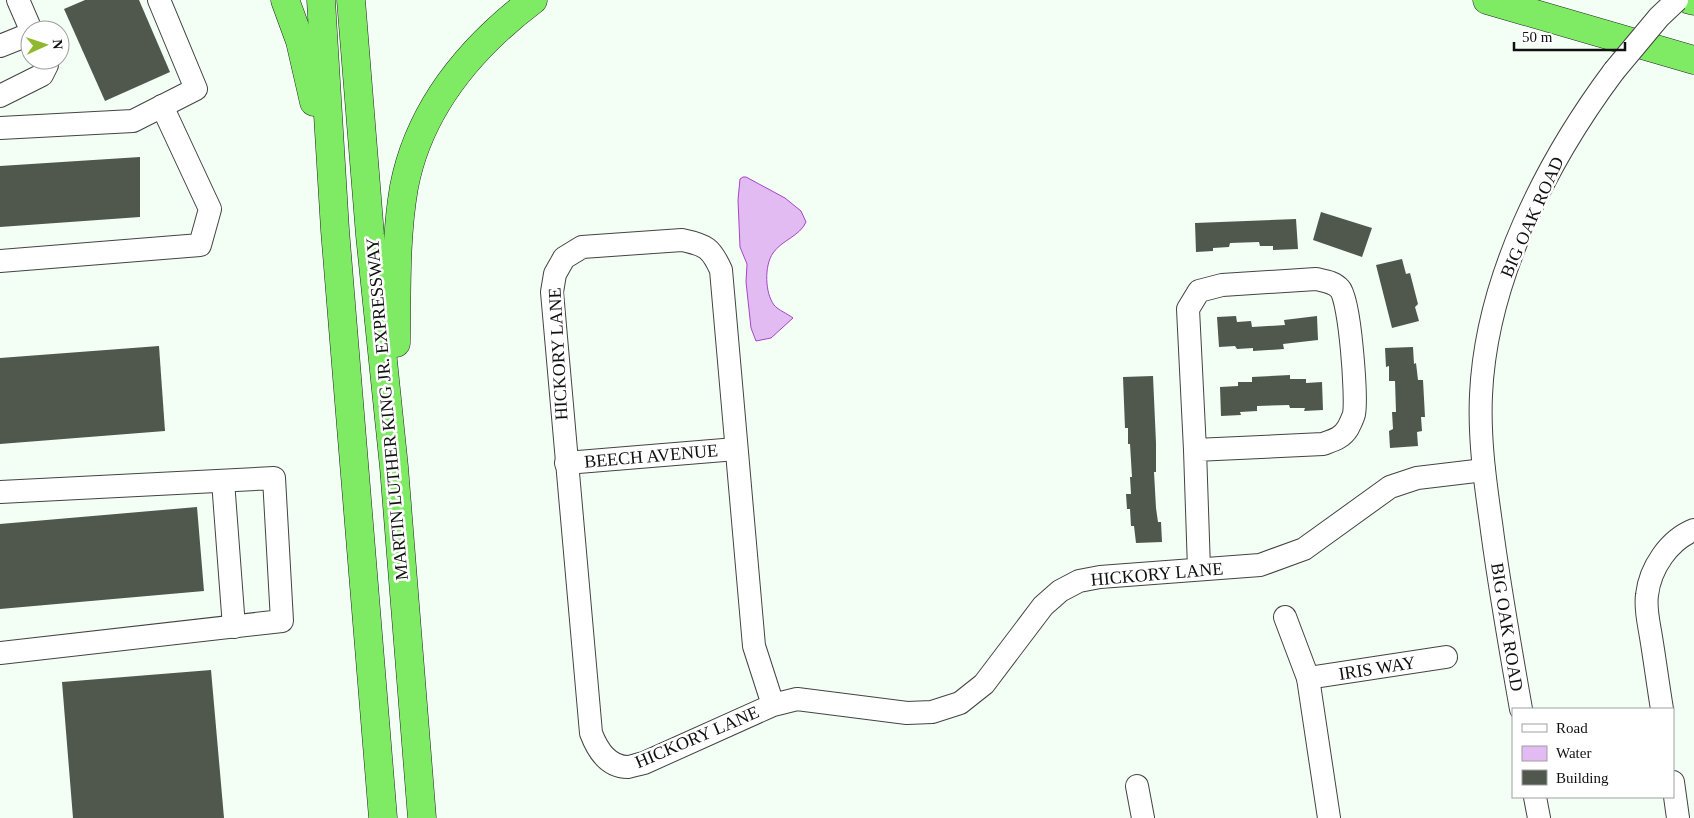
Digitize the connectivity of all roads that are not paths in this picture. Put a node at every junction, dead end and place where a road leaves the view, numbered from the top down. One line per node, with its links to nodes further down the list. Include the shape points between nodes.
1 (18, 0): 11 (street)
2 (159, 0): 17 (street, via 196,89)
3 (285, 0): 19 (highway, via 308,71)
4 (320, 0): 19 (highway, MARTIN LUTHER KING JR. EXPRESSWAY)
5 (351, 0): 24 (highway, MARTIN LUTHER KING JR. EXPRESSWAY, via 370,235)
6 (533, 0): 24 (highway, via 490,35 458,72 431,113 404,186 398,238)
7 (1487, 0): 14 (highway)
8 (1677, 0): 25 (street, BIG OAK ROAD, bridge, via 1614,71 1587,109 1542,186 1517,242 1491,322 1484,363 1481,396)
9 (1690, 0): 10 (highway)
10 (1694, 1)
11 (27, 20)
12 (20, 38): 13 (street)
13 (0, 46)
14 (1694, 60)
15 (44, 70): 16 (street, via 42,75)
16 (0, 96)
17 (162, 106): 18 (street, via 133,121); 20 (street, via 210,209 200,245)
18 (0, 128)
19 (335, 230): 41 (highway, MARTIN LUTHER KING JR. EXPRESSWAY)
20 (0, 261)
21 (736, 449): 23 (street, BEECH AVENUE); 23 (street, HICKORY LANE, via 721,270 713,253 682,240 582,247 564,258 555,274 552,292); 35 (street, HICKORY LANE, via 754,646)
22 (1195, 450): 22 (street, via 1188,309 1199,291 1222,285 1316,279 1328,281 1341,289 1349,321 1354,414 1340,438 1323,444); 29 (street)
23 (566, 463): 35 (street, HICKORY LANE, via 590,733 597,749 611,763 628,767 644,763)
24 (394, 468): 42 (highway, MARTIN LUTHER KING JR. EXPRESSWAY)
25 (1484, 470): 29 (street, HICKORY LANE, via 1418,478 1390,487 1304,549 1260,565); 36 (street, BIG OAK ROAD)
26 (223, 481): 27 (street); 31 (street); 31 (street, via 274,478 282,621)
27 (0, 492)
28 (1694, 530): 37 (street, via 1665,551 1653,572 1647,596)
29 (1199, 569): 35 (street, HICKORY LANE, via 1100,577 1079,581 1060,591 1043,606 984,684 960,703 932,712 907,713 797,699)
30 (1285, 617): 34 (street)
31 (234, 626): 32 (street)
32 (0, 653)
33 (1446, 657): 34 (street, IRIS WAY)
34 (1308, 678): 44 (street)
35 (773, 706)
36 (1520, 708)
37 (1662, 708)
38 (1137, 786): 43 (street)
39 (1674, 789): 46 (street)
40 (1536, 798): 45 (street)
41 (384, 818)
42 (422, 818)
43 (1143, 818)
44 (1329, 818)
45 (1539, 818)
46 (1678, 818)

